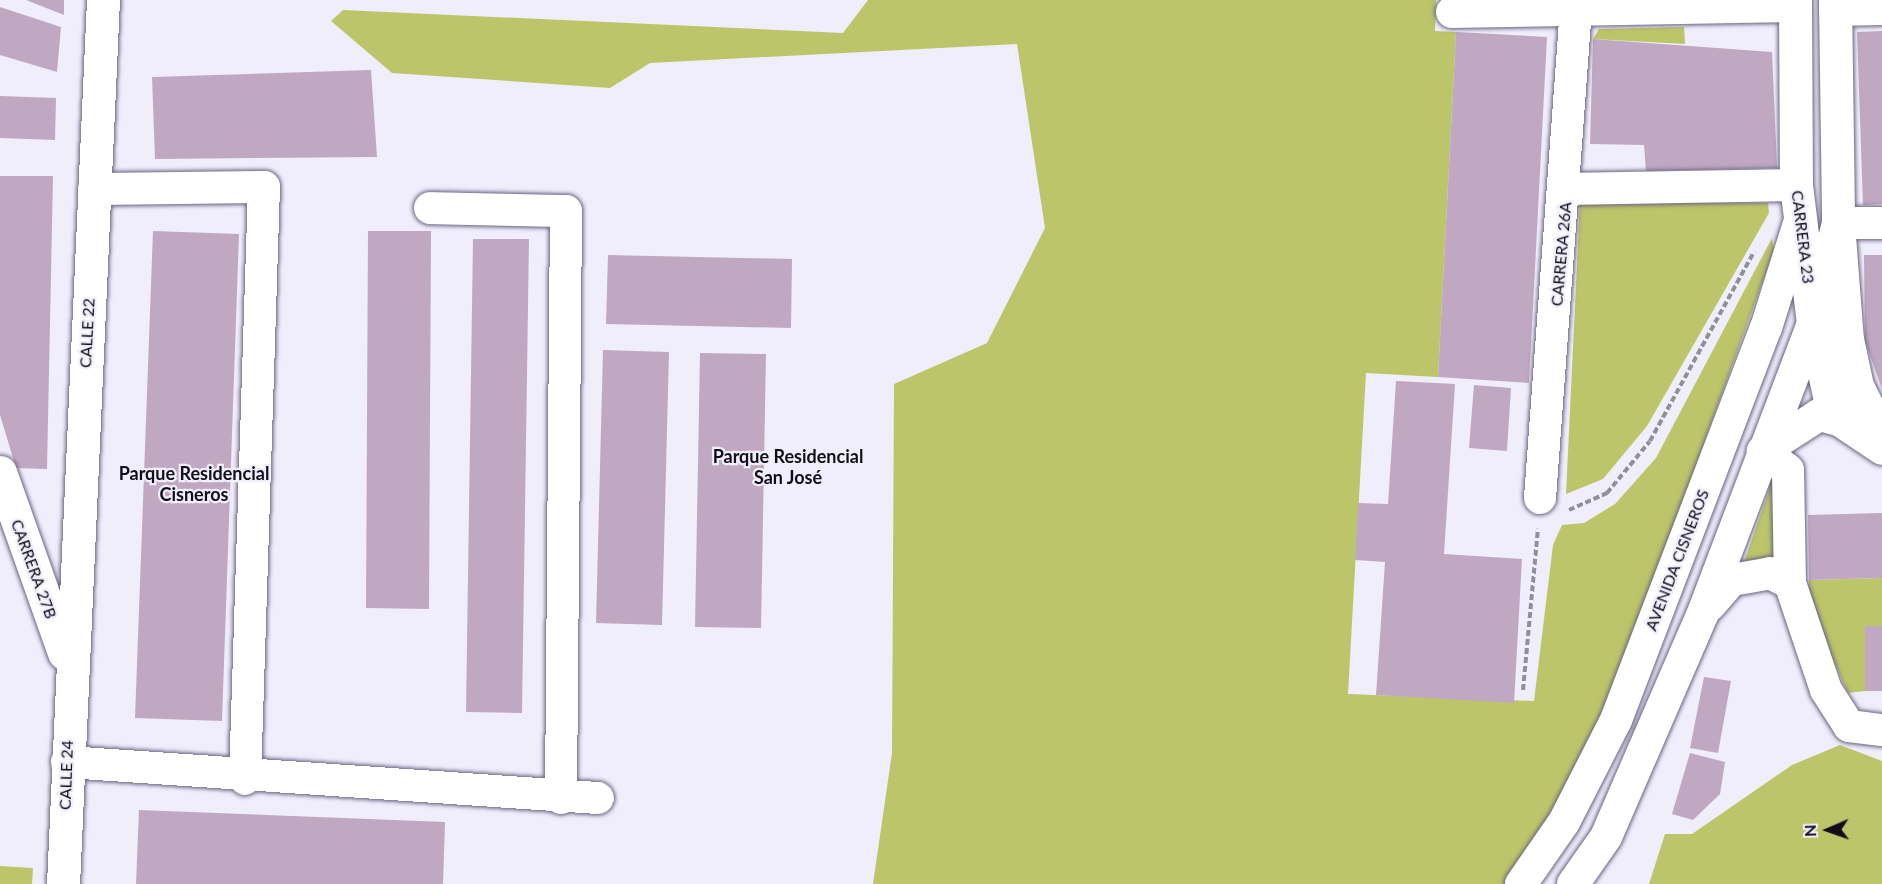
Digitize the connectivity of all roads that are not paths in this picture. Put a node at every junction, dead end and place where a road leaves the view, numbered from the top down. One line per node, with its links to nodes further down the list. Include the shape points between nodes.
1 (103, 0): 8 (street, CALLE 22)
2 (1795, 3): 4 (street); 7 (street, CARRERA 23)
3 (1835, 5): 5 (street); 12 (street, CARRERA 23)
4 (1575, 9): 6 (street); 9 (street, CARRERA 26A)
5 (1882, 9)
6 (1452, 12)
7 (1796, 185): 9 (street); 11 (street, CARRERA 23)
8 (94, 189): 23 (street, CALLE 22); 26 (street, via 264,187)
9 (1566, 189): 20 (street, CARRERA 26A)
10 (430, 208): 27 (street, via 566,211)
11 (1800, 220): 14 (street, CARRERA 23); 30 (street, AVENIDA CISNEROS, via 1766,328 1616,720 1564,822)
12 (1838, 223): 13 (street); 14 (street); 16 (street, CARRERA 23, via 1847,339 1857,386)
13 (1882, 224)
14 (1814, 323): 15 (street, CARRERA 23, via 1829,395); 18 (street)
15 (1842, 421): 17 (street, CARRERA 23); 18 (street, via 1819,415)
16 (1882, 436)
17 (1882, 448)
18 (1763, 451): 21 (street, via 1788,470); 22 (street)
19 (0, 472): 23 (street, CARRERA 27B)
20 (1540, 498)
21 (1790, 583): 22 (street, via 1770,573 1732,580); 24 (street, via 1832,699 1849,726)
22 (1703, 613): 31 (street, via 1605,837)
23 (69, 666): 25 (street, CALLE 24)
24 (1882, 730)
25 (67, 762): 26 (street); 29 (street, CALLE 24)
26 (245, 778): 27 (street)
27 (561, 798): 28 (street)
28 (598, 798)
29 (63, 884)
30 (1521, 884)
31 (1574, 884)

